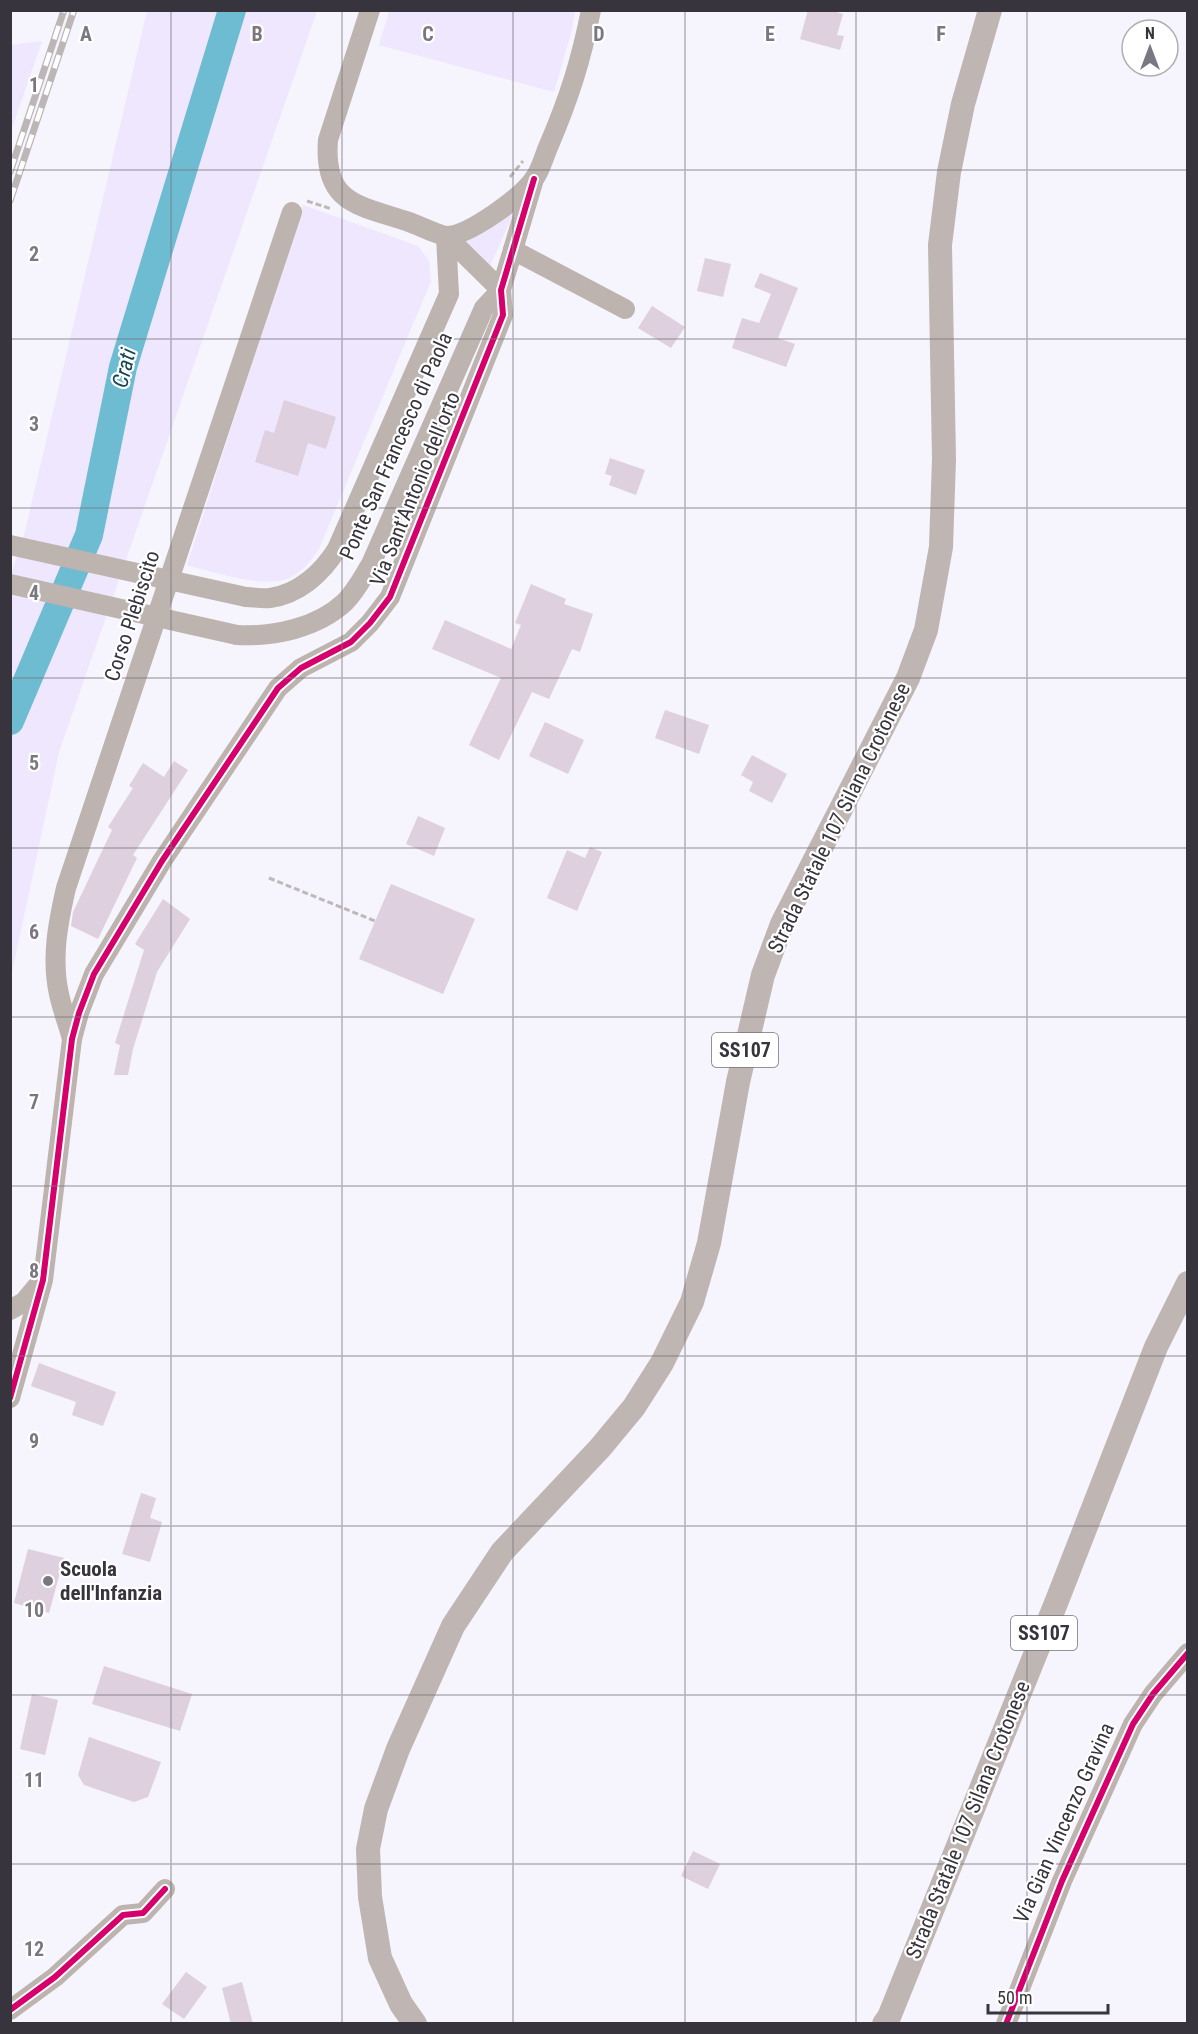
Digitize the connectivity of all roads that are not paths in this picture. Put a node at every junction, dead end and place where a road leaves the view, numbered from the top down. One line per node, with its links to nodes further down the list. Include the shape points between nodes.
1 (370, 10): 6 (street, via 328,140 326,160 330,179 338,193 358,206)
2 (591, 10): 4 (street, via 569,99)
3 (990, 10): 20 (main road, Strada Statale 107 Silana Crotonese / SS107, via 963,104 940,245 944,459 941,547 926,630 908,678 782,924 763,975 738,1082 709,1243 692,1302 662,1363 634,1407 502,1552 453,1626 376,1809 368,1849 370,1897 380,1958)
4 (534, 179): 6 (street, via 487,219); 7 (street)
5 (292, 212): 12 (street, Corso Plebiscito, via 66,888 57,926 55,964)
6 (446, 236): 8 (street); 10 (street, Ponte San Francesco di Paola, bridge, via 449,294 338,549 326,567 308,582 269,598 246,597)
7 (513, 250): 8 (street); 9 (street)
8 (501, 290): 11 (street, Ponte San Francesco di Paola, bridge, via 484,308 371,564 344,603 324,616 281,633 237,635); 12 (street, Via Sant'Antonio dell'orto, via 503,315 390,597 351,642 302,668 278,688 162,861 94,974)
9 (625, 309)
10 (10, 545)
11 (10, 584)
12 (72, 1039): 13 (street)
13 (43, 1280): 15 (street, via 24,1302); 16 (street)
14 (1188, 1283): 21 (main road, Strada Statale 107 Silana Crotonese / SS107, via 1156,1347)
15 (10, 1310)
16 (12, 1380)
17 (1188, 1653): 22 (street, Via Gian Vincenzo Gravina, via 1133,1724 1062,1881)
18 (165, 1889): 19 (street, via 143,1913 123,1915 55,1977)
19 (10, 2010)
20 (415, 2024)
21 (884, 2024)
22 (1006, 2024)

